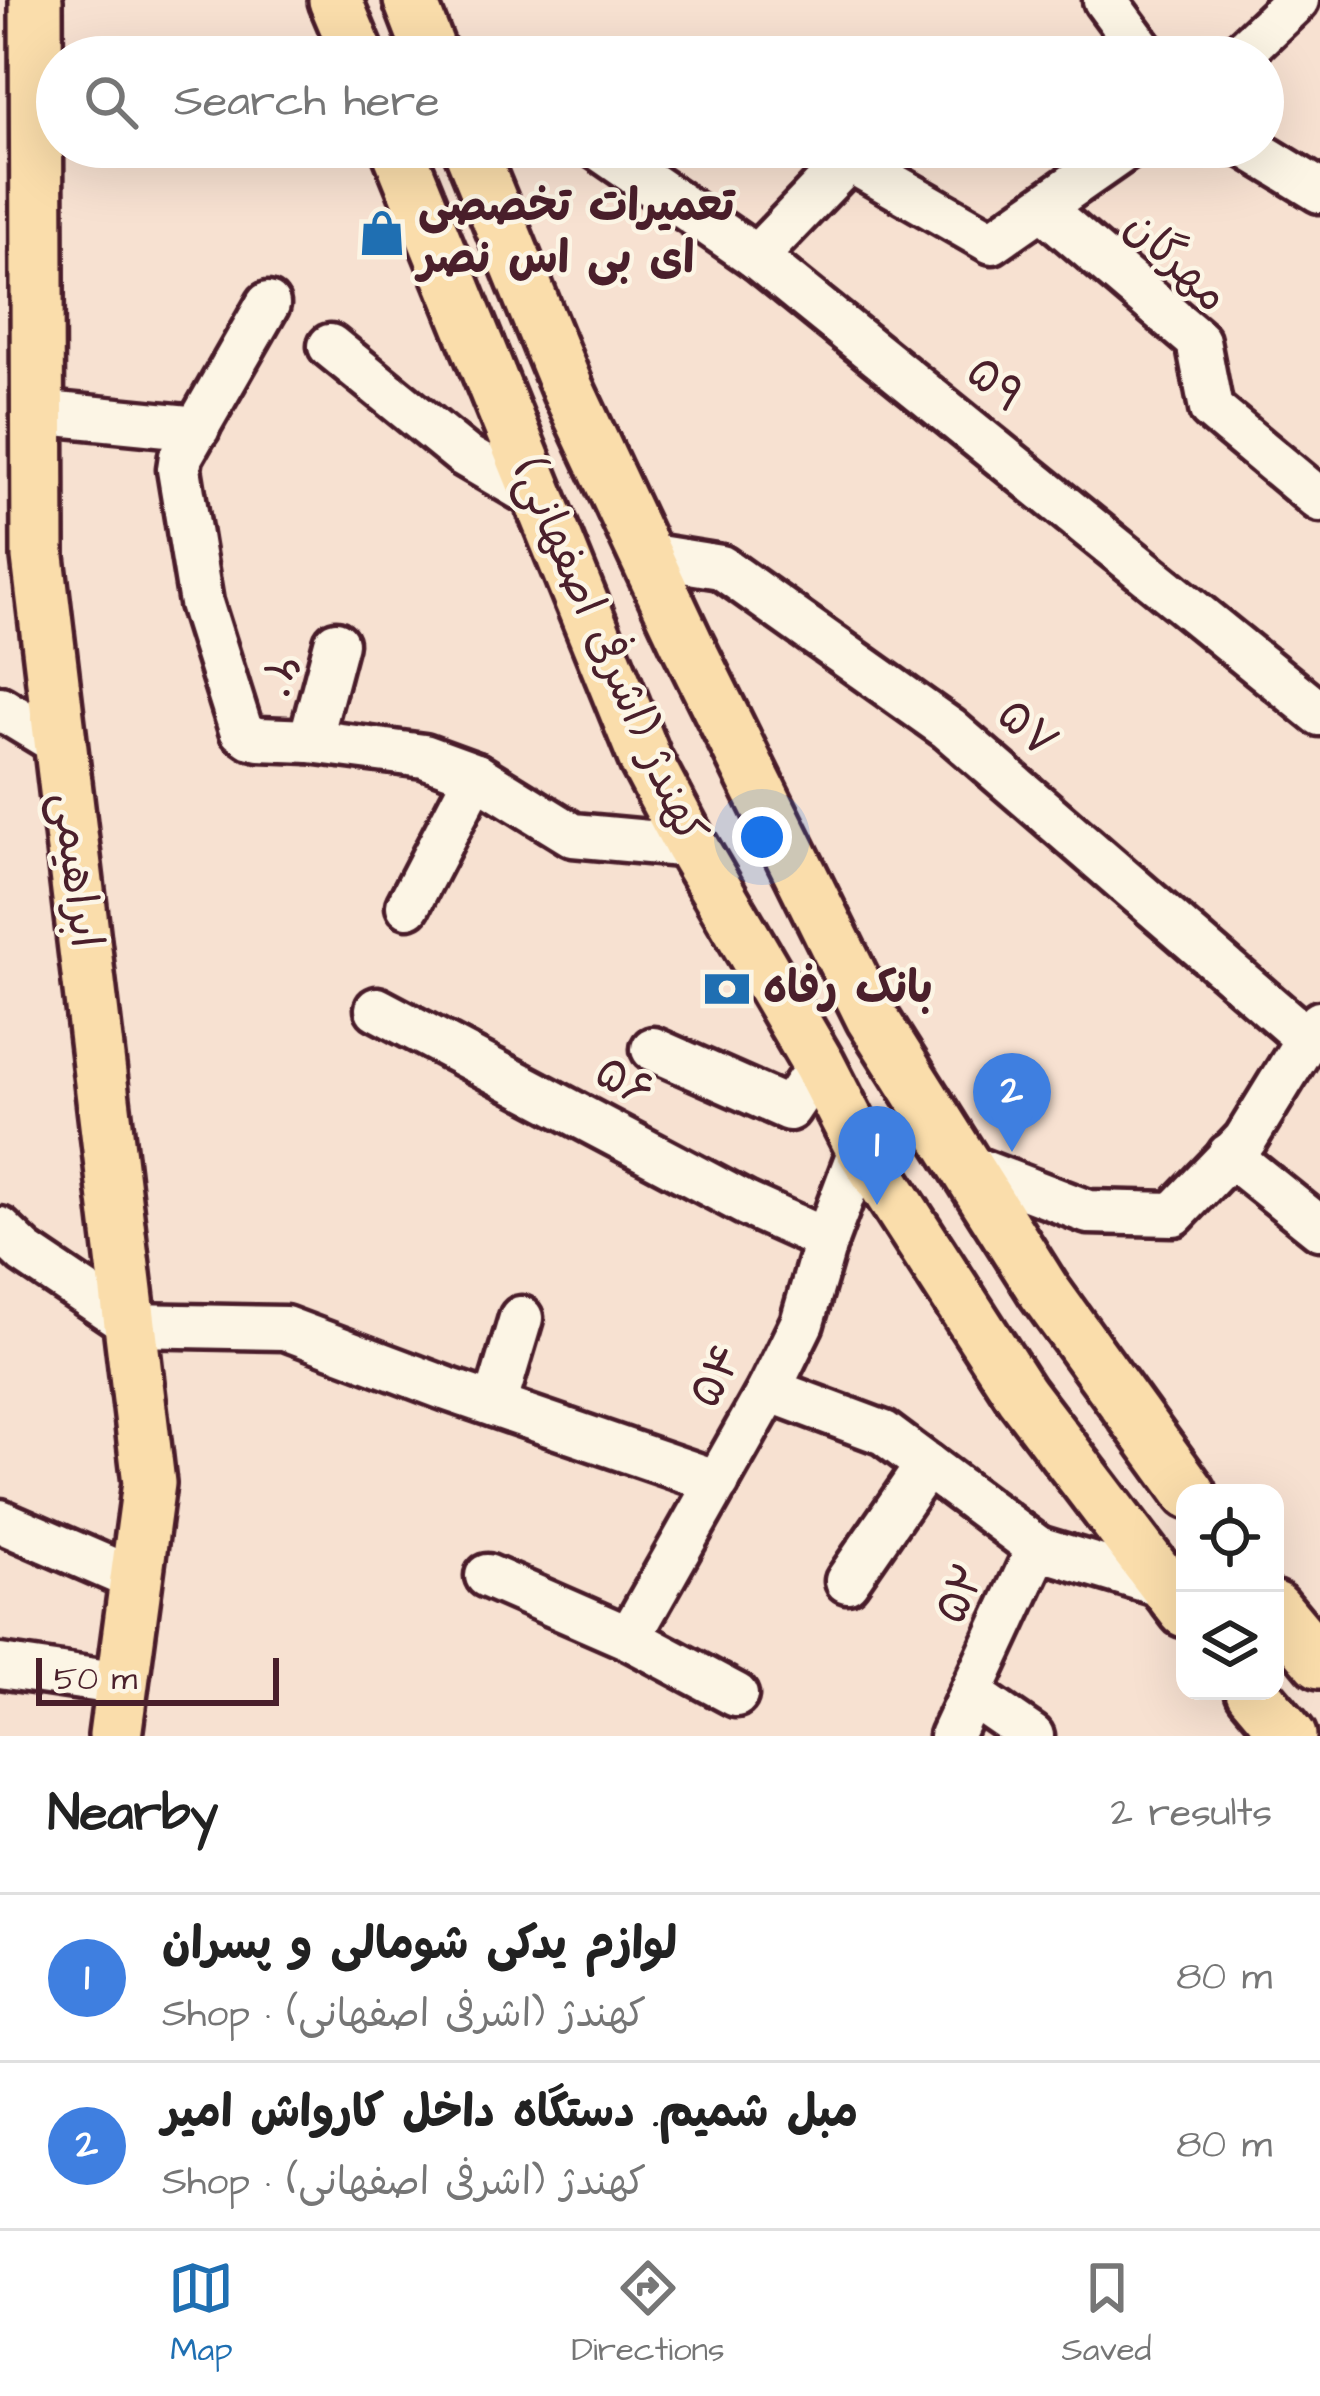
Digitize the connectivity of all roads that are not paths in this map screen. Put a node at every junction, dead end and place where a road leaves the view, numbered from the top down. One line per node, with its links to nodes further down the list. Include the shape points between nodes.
1 (36, 0): 5 (main road, ابراهیمی)
2 (410, 0): 6 (main road)
3 (1105, 0): 7 (street)
4 (1297, 0): 8 (street)
5 (36, 36)
6 (424, 36)
7 (1132, 36)
8 (1260, 36)
9 (37, 168): 22 (main road, ابراهیمی)
10 (405, 168): 24 (main road, کهندژ (اشرفی اصفهانی))
11 (478, 168): 26 (main road, کهندژ (اشرفی اصفهانی))
12 (627, 168): 19 (street, ۵۹)
13 (841, 168): 19 (street)
14 (863, 168): 18 (street, via 992,242)
15 (1098, 168): 18 (street)
16 (1282, 168): 17 (street)
17 (1320, 191)
18 (1042, 208): 25 (street, مهرگان, via 1198,341 1211,409)
19 (756, 257): 29 (street, ۵۹)
20 (268, 304): 23 (street, ۶۰)
21 (330, 346): 24 (street, via 464,455)
22 (38, 412): 23 (street); 31 (main road, ابراهیمی, via 38,557)
23 (198, 428): 30 (street, ۶۰, via 179,469 201,603 241,730)
24 (539, 499): 33 (main road, کهندژ (اشرفی اصفهانی), via 646,761)
25 (1320, 500)
26 (646, 555): 36 (street, ۵۷, via 722,567 949,729); 41 (main road, کهندژ (اشرفی اصفهانی), via 872,1018)
27 (336, 643): 30 (street)
28 (0, 708): 31 (street)
29 (1320, 714)
30 (310, 741): 32 (street, ۶۰, via 424,756)
31 (61, 745): 46 (main road, ابراهیمی)
32 (476, 775): 33 (street, ۶۰, via 573,835); 34 (street)
33 (691, 846): 38 (main road, کهندژ (اشرفی اصفهانی))
34 (408, 905)
35 (377, 1009): 44 (street, ۵۶)
36 (1314, 1031): 40 (street)
37 (653, 1049): 38 (street, via 789,1109)
38 (819, 1065): 39 (main road, کهندژ (اشرفی اصفهانی))
39 (860, 1147): 44 (street, ۵۴); 57 (main road, کهندژ (اشرفی اصفهانی), via 1021,1395)
40 (1229, 1156): 41 (street, via 1174,1214 1088,1211); 42 (street)
41 (965, 1165): 51 (main road, کهندژ (اشرفی اصفهانی), via 1044,1291)
42 (1320, 1228)
43 (0, 1229): 46 (street)
44 (826, 1240): 47 (street, ۵۴, via 802,1323)
45 (521, 1318): 48 (street)
46 (132, 1325): 48 (street, via 285,1328); 55 (main road, ابراهیمی, via 149,1483)
47 (769, 1390): 49 (street, via 884,1433); 50 (street, ۵۴)
48 (495, 1405): 50 (street)
49 (927, 1465): 53 (street); 56 (street)
50 (718, 1482): 59 (street, ۵۴)
51 (1183, 1484)
52 (0, 1521): 55 (street)
53 (1038, 1548): 57 (street, ۵۲); 63 (street, ۵۲)
54 (487, 1576): 59 (street)
55 (136, 1580): 62 (main road, ابراهیمی)
56 (847, 1581)
57 (1174, 1599)
58 (1284, 1619): 60 (main road)
59 (629, 1638): 64 (street)
60 (1320, 1662)
61 (0, 1666): 62 (street)
62 (122, 1684): 66 (main road, ابراهیمی)
63 (970, 1694): 67 (street, ۵۲); 68 (street)
64 (736, 1695)
65 (1260, 1700): 69 (main road)
66 (115, 1736)
67 (951, 1736)
68 (1032, 1736)
69 (1290, 1736)

